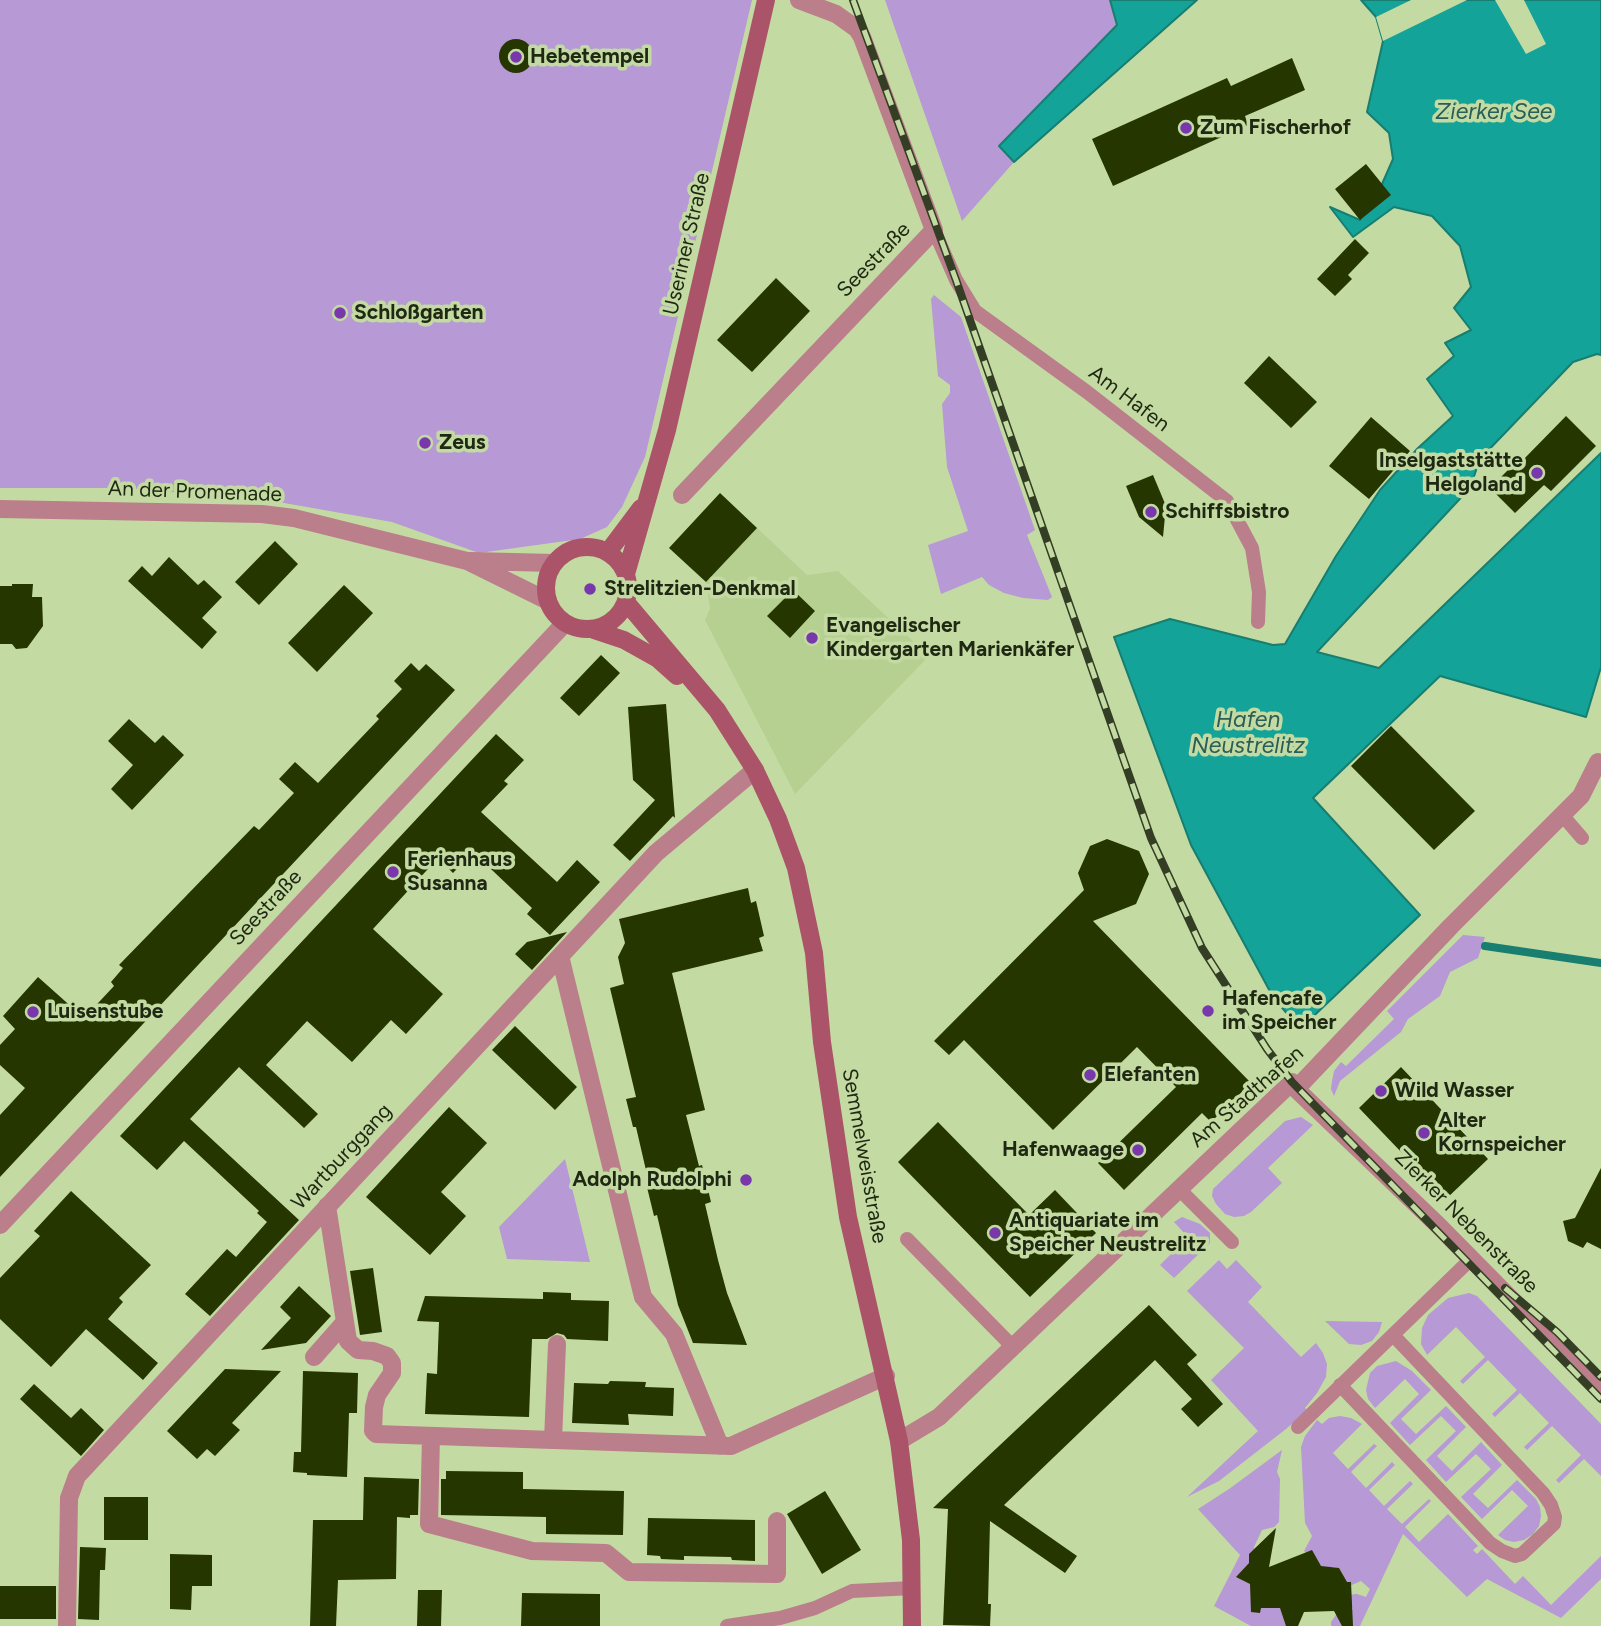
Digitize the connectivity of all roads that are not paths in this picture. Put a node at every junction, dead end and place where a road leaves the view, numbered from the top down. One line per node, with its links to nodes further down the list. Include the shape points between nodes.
1 (766, 0): 5 (main road, Useriner Straße)
2 (799, 0): 3 (street, Seestraße, via 836,14 862,37)
3 (934, 230): 4 (street, Seestraße); 13 (lane, Am Hafen, via 975,311 1227,501 1252,548)
4 (682, 495)
5 (649, 497): 7 (main road, Useriner Straße); 10 (main road, Useriner Straße)
6 (0, 509): 8 (street, An der Promenade, via 262,514)
7 (608, 552): 9 (main road, via 592,547 571,550); 10 (main road)
8 (467, 561): 9 (street, An der Promenade); 11 (street, An der Promenade)
9 (554, 563): 11 (main road, via 546,581)
10 (626, 574): 12 (main road)
11 (548, 601): 14 (main road)
12 (626, 602): 15 (main road, via 613,620); 16 (main road, Semmelweisstraße)
13 (1258, 622)
14 (565, 623): 15 (main road); 25 (street, Seestraße)
15 (594, 629): 16 (main road, Semmelweisstraße, via 658,659)
16 (717, 710): 18 (main road, Semmelweisstraße)
17 (1598, 762): 19 (street, Am Stadthafen, via 1581,796)
18 (755, 770): 21 (street, Wartburggang, via 656,853); 34 (main road, Semmelweisstraße, via 778,819 806,907 838,1160)
19 (1563, 816): 20 (lane); 22 (street, Am Stadthafen)
20 (1582, 838)
21 (560, 956): 24 (street, Wartburggang); 41 (street, via 643,1297 674,1334)
22 (1296, 1088): 23 (street, Am Stadthafen, via 1292,1082); 28 (street, Zierker Nebenstraße)
23 (1180, 1189): 27 (lane); 32 (street, Am Stadthafen)
24 (327, 1206): 29 (street); 44 (street, Wartburggang, via 77,1476 69,1498)
25 (0, 1225)
26 (907, 1239): 32 (lane)
27 (1232, 1242)
28 (1471, 1259): 30 (lane); 36 (street, Zierker Nebenstraße)
29 (344, 1323): 33 (street); 38 (street, via 348,1341 358,1350 387,1356 393,1363 392,1373 377,1395 374,1433)
30 (1393, 1335): 35 (lane); 35 (lane, via 1543,1493 1555,1517 1546,1532 1515,1556 1490,1543)
31 (557, 1344): 39 (street)
32 (1013, 1347): 40 (street, Am Stadthafen, via 939,1417)
33 (314, 1357)
34 (886, 1376): 40 (main road, Semmelweisstraße); 41 (street, via 731,1446)
35 (1340, 1385): 37 (lane)
36 (1601, 1391)
37 (1298, 1427)
38 (431, 1436): 39 (street); 42 (street, via 429,1524 532,1551 606,1553 629,1572 777,1574)
39 (553, 1440): 41 (street)
40 (899, 1441): 43 (main road, Semmelweisstraße)
41 (720, 1446)
42 (777, 1521)
43 (913, 1588): 45 (lane, via 852,1591 780,1618); 46 (main road, Semmelweisstraße)
44 (67, 1626)
45 (727, 1626)
46 (912, 1626)

